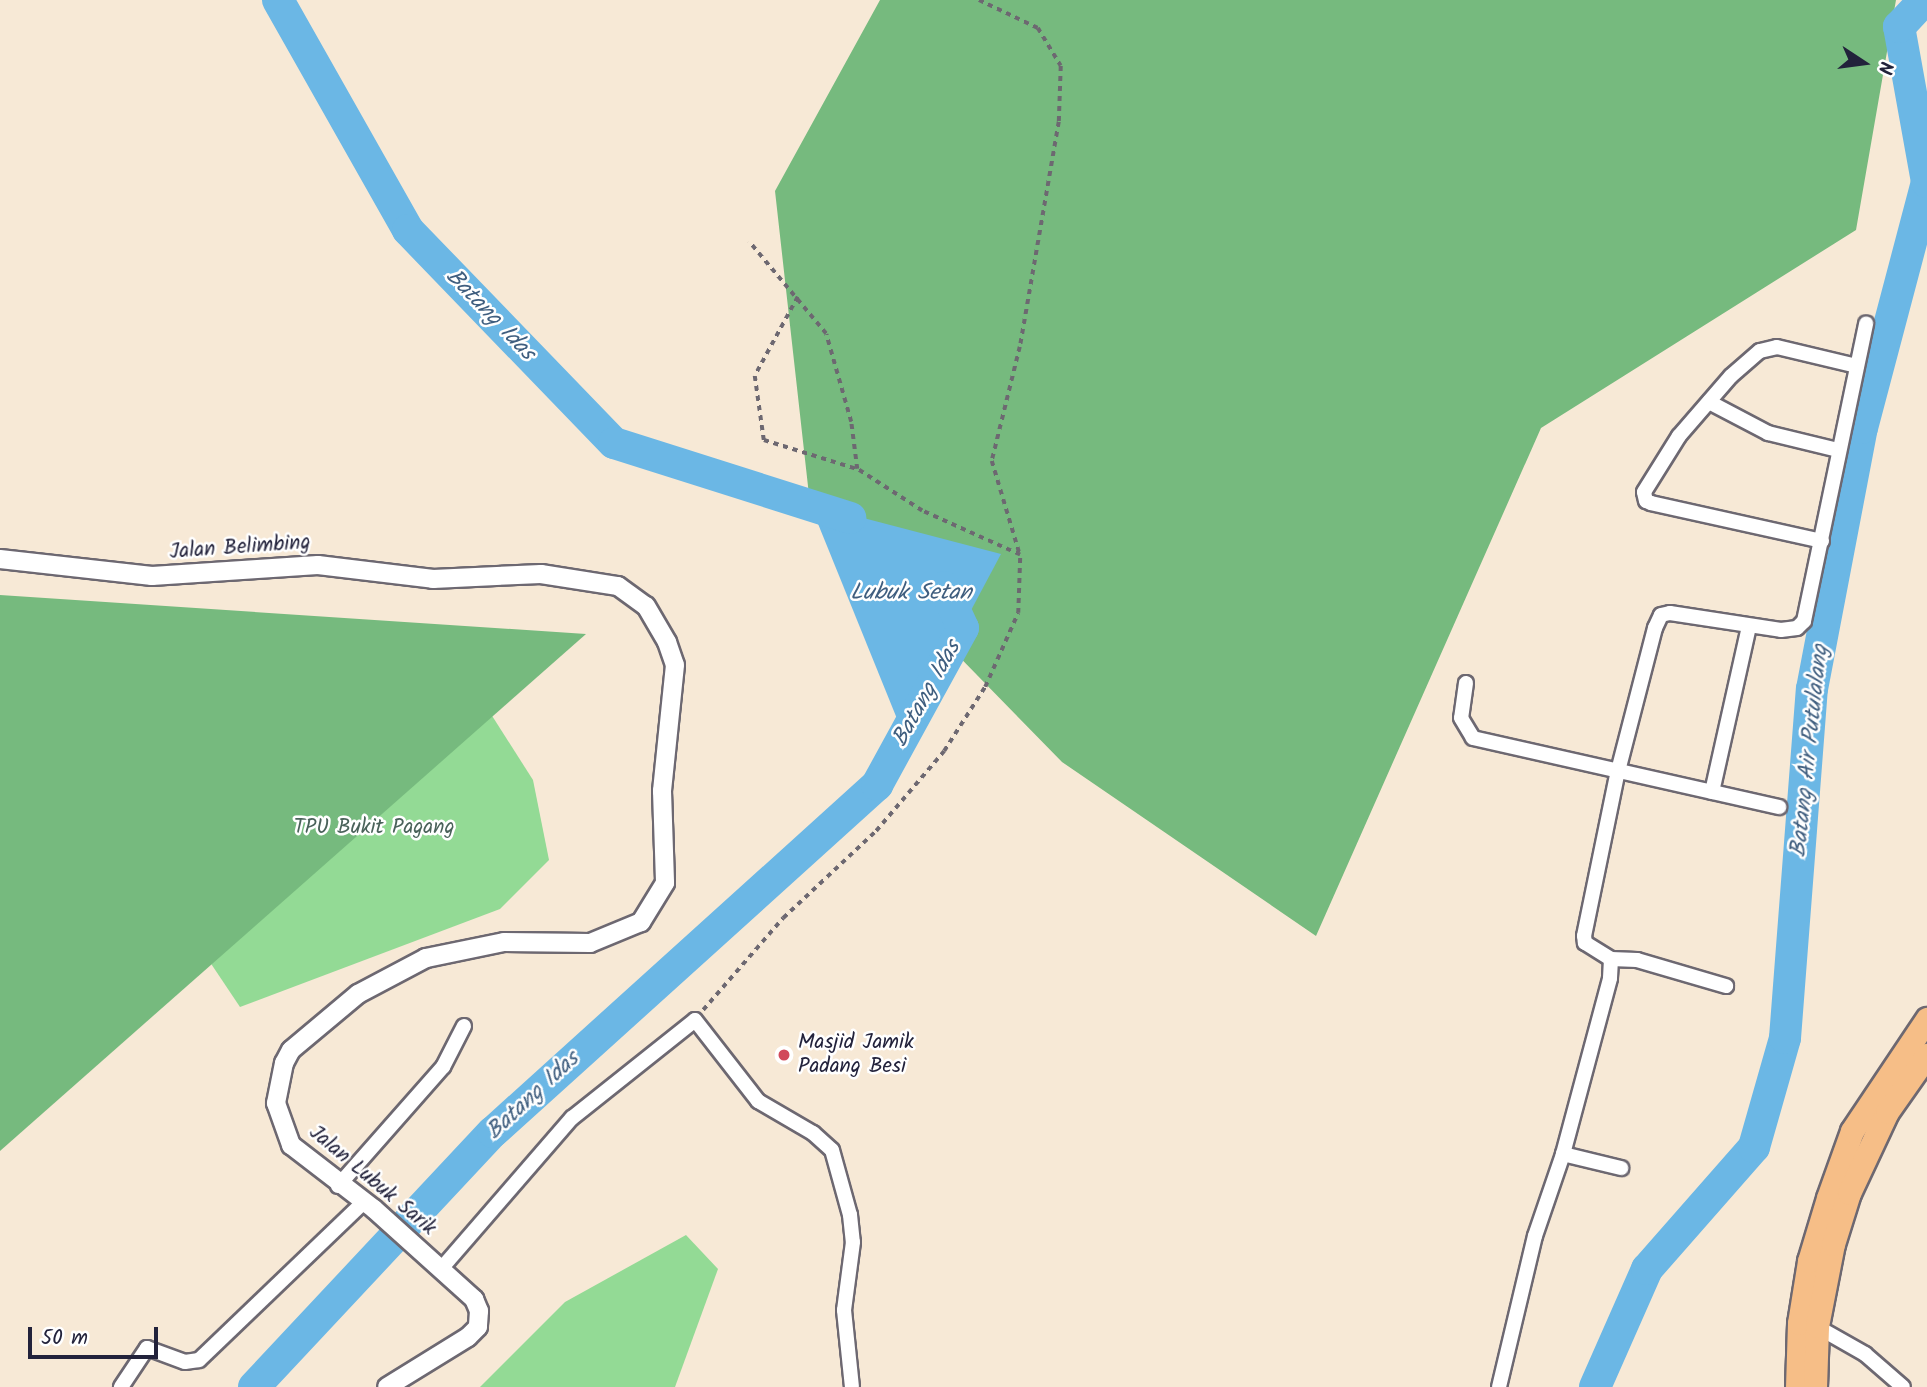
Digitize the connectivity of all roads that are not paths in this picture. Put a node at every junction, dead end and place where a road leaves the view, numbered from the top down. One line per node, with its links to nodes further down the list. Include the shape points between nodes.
1 (1866, 323): 2 (street)
2 (1857, 366): 3 (street, via 1767,348 1752,356); 4 (street)
3 (1709, 402): 4 (street, via 1768,433); 5 (street, via 1650,476 1646,500)
4 (1838, 450): 5 (street)
5 (1822, 541): 8 (street, via 1804,621 1789,630)
6 (0, 559): 7 (street, Jalan Belimbing, via 152,576 318,565 433,579)
7 (482, 575): 20 (street, Jalan Lubuk Sarik, via 541,573 618,586 646,606 654,618 675,665 662,790 665,883 641,922 607,939 563,945 476,945 400,969 358,994 291,1050 277,1088 279,1120 291,1145)
8 (1749, 626): 10 (street, via 1661,615); 11 (street)
9 (1466, 683): 10 (street, via 1461,718 1473,738)
10 (1618, 771): 11 (street); 13 (street, via 1584,936 1586,943)
11 (1712, 792): 12 (street)
12 (1779, 807)
13 (1611, 960): 14 (street, via 1628,958); 18 (street)
14 (1726, 986)
15 (1927, 1019): 17 (highway)
16 (464, 1026): 20 (street, via 443,1067)
17 (1922, 1051): 23 (highway, via 1852,1131 1809,1261)
18 (1563, 1154): 19 (street); 27 (street, via 1535,1236)
19 (1621, 1168)
20 (338, 1186): 21 (street, Jalan Lubuk Sarik)
21 (369, 1206): 22 (street, Jalan Lubuk Sarik); 24 (street, via 199,1360 186,1362 147,1348)
22 (438, 1267): 25 (street, Jalan Lubuk Sarik, via 474,1299 478,1327); 26 (street, via 572,1118 695,1020 758,1101 813,1133 832,1150 853,1242 844,1310)
23 (1808, 1324): 28 (highway); 29 (highway); 30 (street, via 1866,1354)
24 (121, 1387)
25 (387, 1387)
26 (852, 1387)
27 (1499, 1387)
28 (1797, 1387)
29 (1815, 1387)
30 (1903, 1387)

